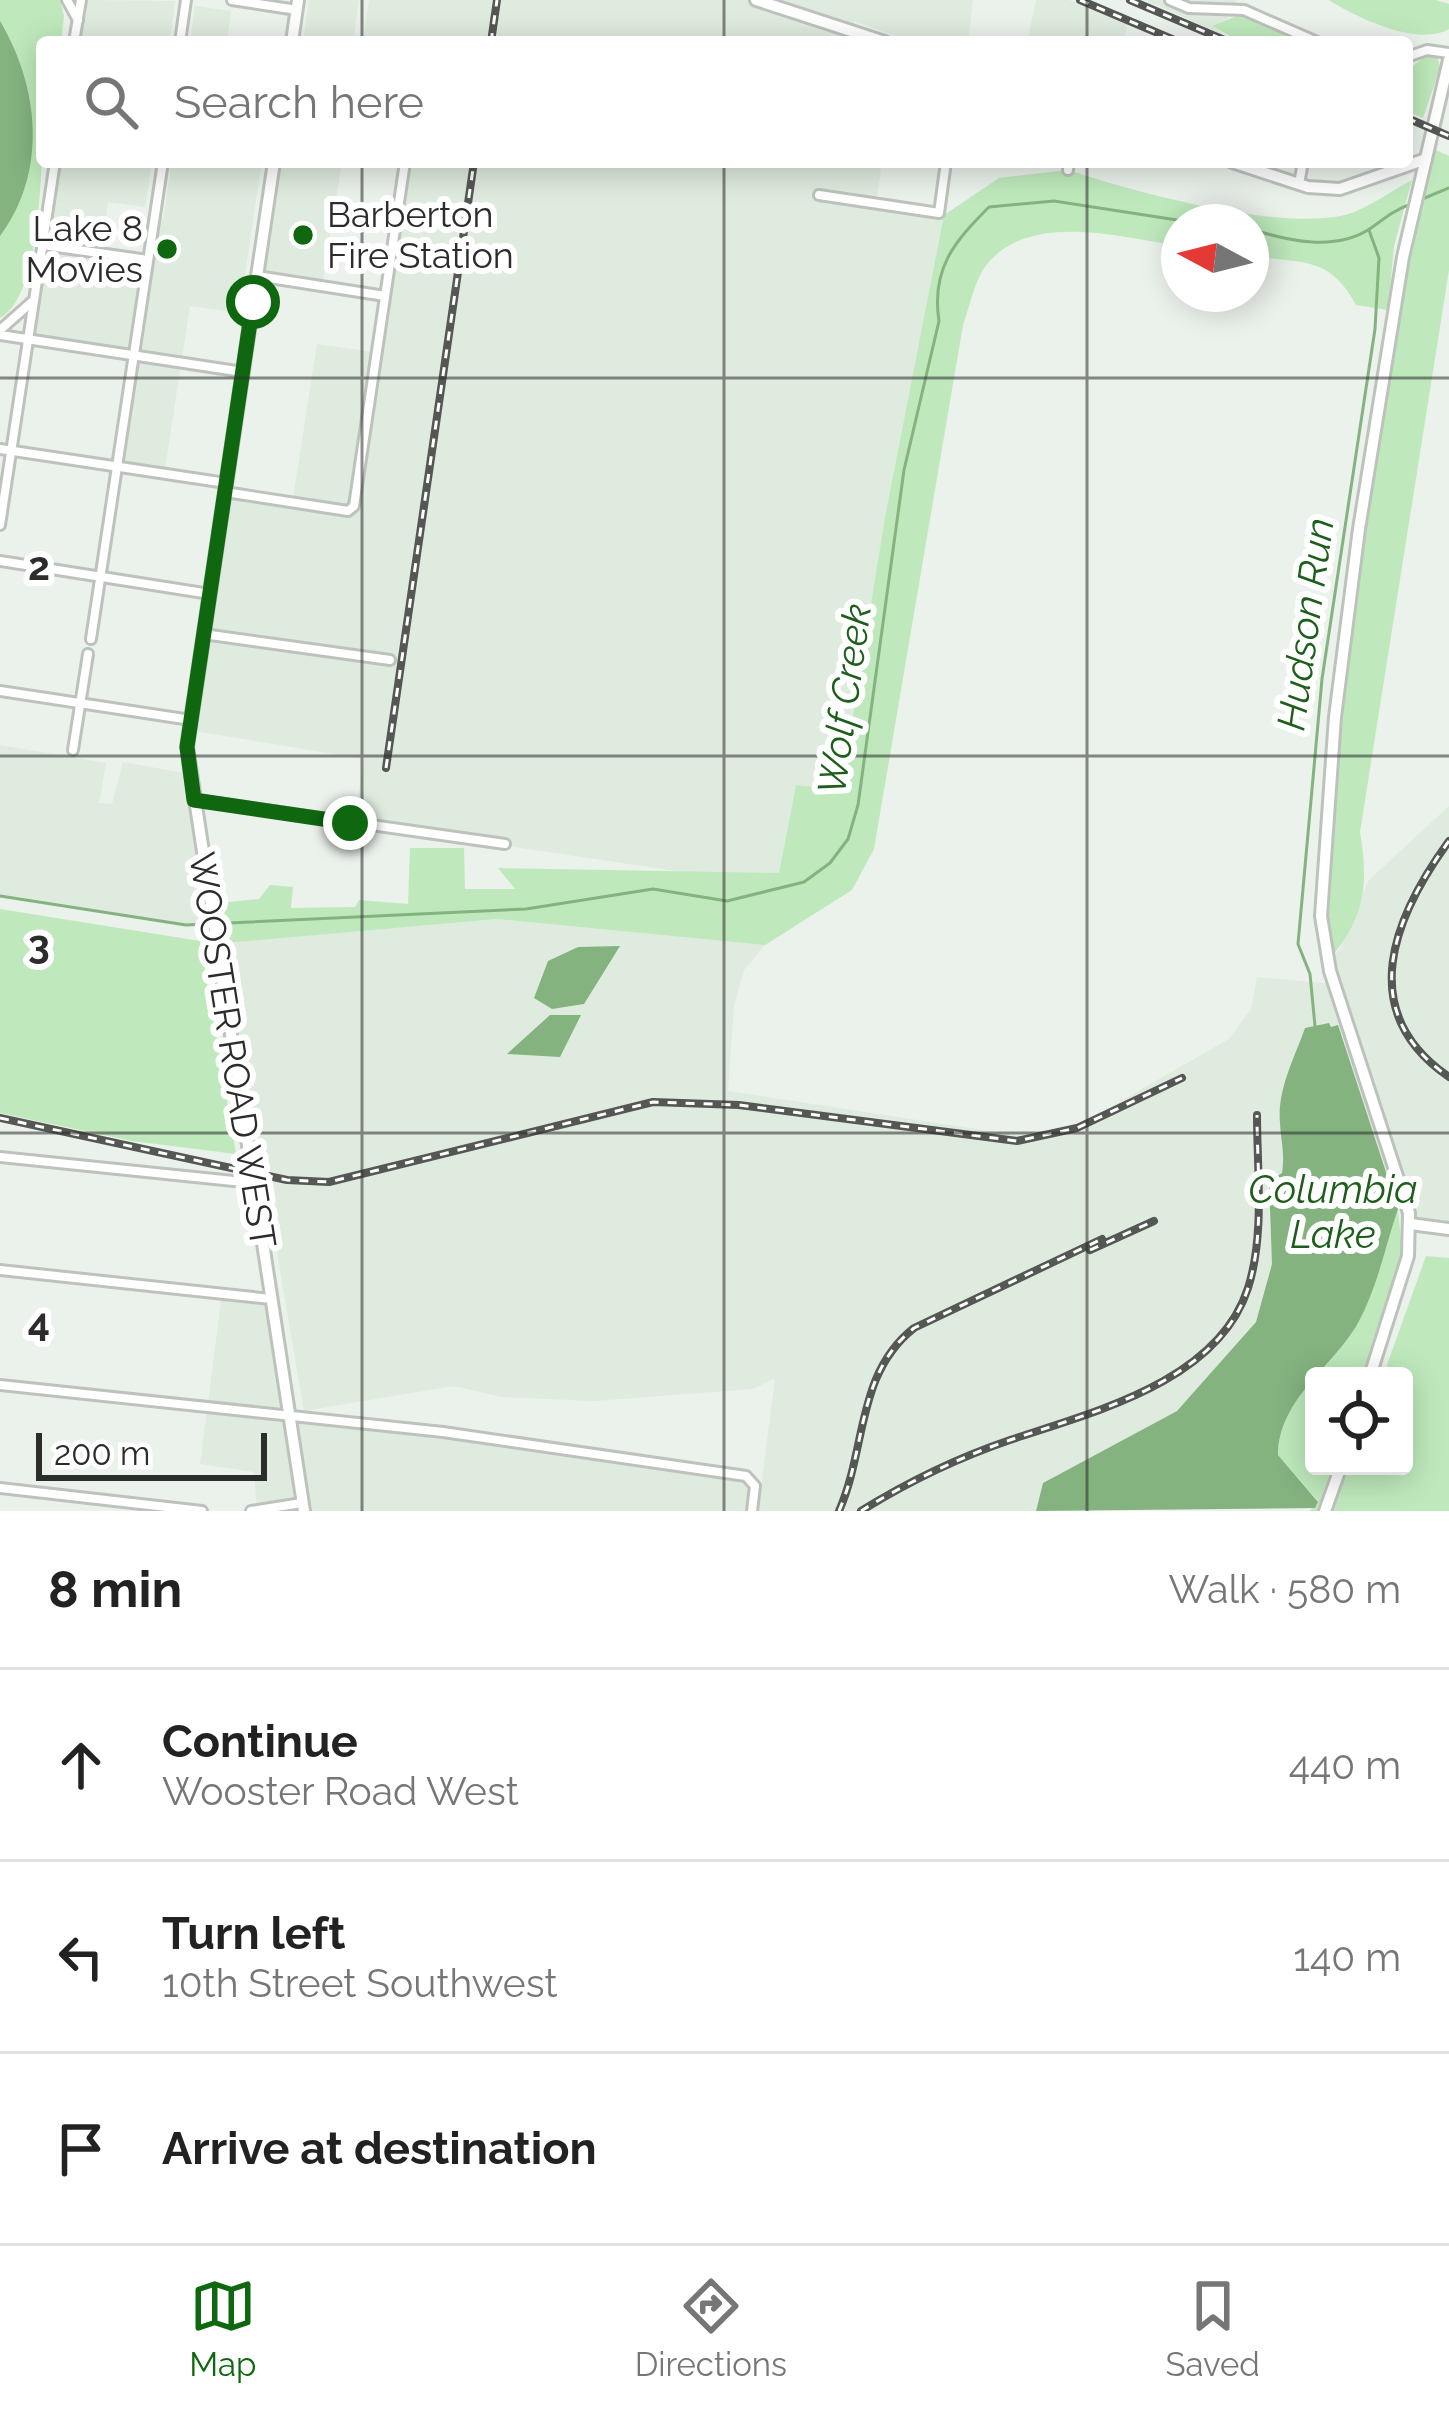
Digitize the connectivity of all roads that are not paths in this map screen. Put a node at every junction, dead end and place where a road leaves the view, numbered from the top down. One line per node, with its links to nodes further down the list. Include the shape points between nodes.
1 (67, 0): 8 (street)
2 (81, 0): 8 (street)
3 (186, 0): 10 (street)
4 (232, 0): 7 (street)
5 (756, 0): 12 (main road)
6 (1170, 0): 13 (street, via 1244,10)
7 (298, 5): 11 (main road)
8 (78, 20): 9 (street)
9 (75, 36)
10 (181, 36)
11 (293, 36)
12 (867, 36)
13 (1303, 36)
14 (1413, 55): 15 (street)
15 (1449, 57): 16 (main road)
16 (1426, 159): 17 (main road); 57 (main road, via 1348,597 1321,916 1330,971)
17 (1413, 164)
18 (54, 168): 28 (street)
19 (162, 168): 29 (street)
20 (273, 168): 30 (main road, WOOSTER ROAD WEST)
21 (404, 168): 31 (street)
22 (945, 168): 27 (street, via 939,213)
23 (1249, 168): 26 (main road)
24 (1302, 168): 26 (street)
25 (1403, 168): 26 (main road, via 1360,185)
26 (1299, 185)
27 (819, 195)
28 (43, 244): 29 (street); 32 (street)
29 (148, 260): 35 (street)
30 (257, 276): 31 (street); 36 (main road, WOOSTER ROAD WEST)
31 (385, 296): 40 (street, via 354,506)
32 (34, 298): 33 (street); 34 (street)
33 (0, 332): 34 (street)
34 (28, 340): 35 (street); 38 (street)
35 (134, 354): 36 (street); 39 (street)
36 (243, 372): 40 (main road, WOOSTER ROAD WEST)
37 (0, 449): 38 (street)
38 (11, 451): 39 (street); 41 (street)
39 (116, 467): 40 (street); 43 (street)
40 (226, 488): 44 (main road, WOOSTER ROAD WEST)
41 (0, 525)
42 (0, 562): 43 (street)
43 (100, 576): 44 (street); 46 (street)
44 (210, 594): 45 (main road, WOOSTER ROAD WEST)
45 (203, 634): 48 (street); 51 (main road, WOOSTER ROAD WEST)
46 (91, 639)
47 (88, 654): 50 (street)
48 (390, 660)
49 (0, 691): 50 (street)
50 (81, 703): 51 (street); 52 (street)
51 (191, 720): 53 (main road, WOOSTER ROAD WEST)
52 (74, 750)
53 (194, 800): 54 (street); 56 (main road, WOOSTER ROAD WEST)
54 (505, 844)
55 (0, 1157): 56 (street)
56 (253, 1183): 60 (main road, WOOSTER ROAD WEST)
57 (1410, 1224): 58 (main road); 61 (main road, via 1408,1256)
58 (1449, 1229)
59 (0, 1270): 60 (street)
60 (271, 1299): 63 (main road, WOOSTER ROAD WEST)
61 (1373, 1367)
62 (0, 1385): 63 (street)
63 (290, 1416): 66 (main road, WOOSTER ROAD WEST); 69 (street, via 746,1476 755,1486)
64 (1338, 1475): 70 (main road)
65 (0, 1488): 67 (street)
66 (303, 1507): 68 (street)
67 (202, 1511)
68 (251, 1511)
69 (752, 1511)
70 (1324, 1511)

